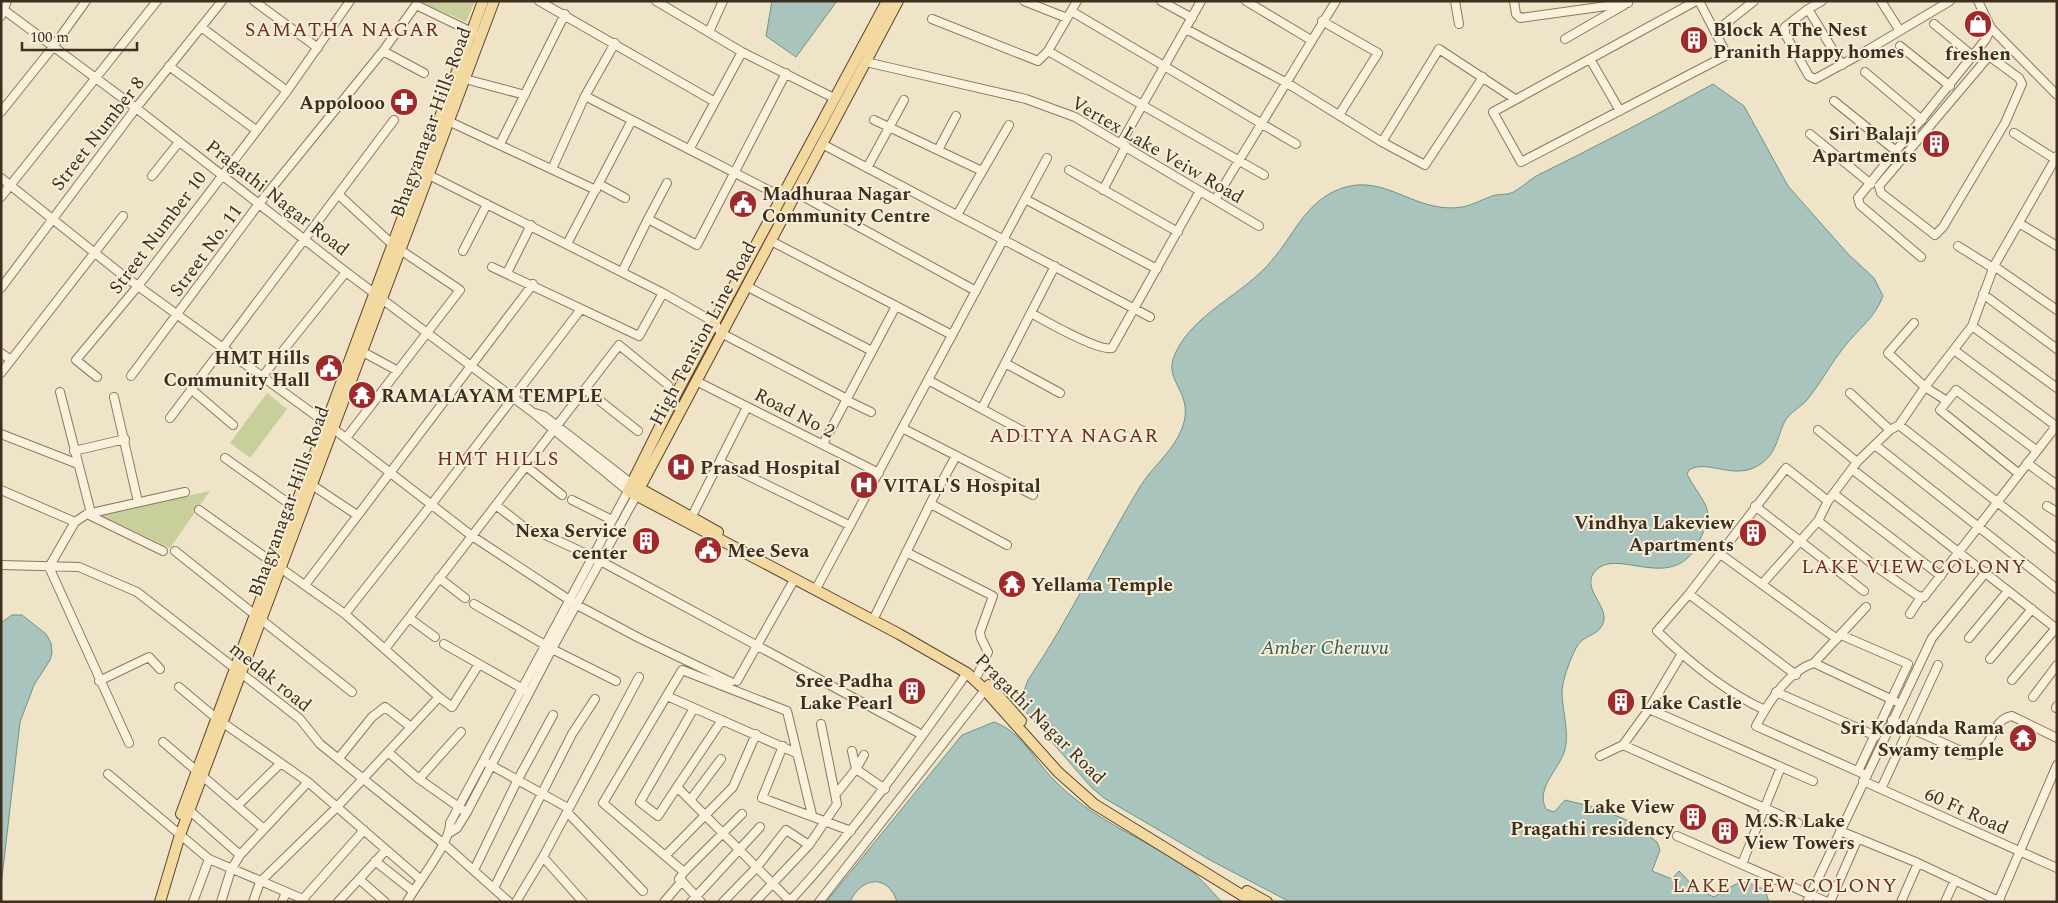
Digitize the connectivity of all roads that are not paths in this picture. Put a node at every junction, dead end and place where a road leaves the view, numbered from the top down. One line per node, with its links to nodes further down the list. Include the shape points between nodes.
1 (7, 1): 33 (street)
2 (75, 1): 30 (street)
3 (157, 1): 71 (street)
4 (222, 1): 43 (street, Street Number 8)
5 (350, 1): 54 (street, Street Number 10)
6 (483, 1): 48 (main road, Bhagyanagar Hills Road)
7 (494, 1): 48 (main road, Bhagyanagar Hills Road)
8 (539, 1): 34 (street)
9 (656, 1): 47 (street)
10 (722, 1): 47 (street)
11 (887, 1): 79 (main road, High Tension Line Road)
12 (898, 1): 62 (main road, High Tension Line Road)
13 (1024, 1): 35 (street)
14 (1077, 1): 35 (street)
15 (1161, 1): 37 (street)
16 (1201, 1): 37 (street)
17 (1246, 1): 50 (street)
18 (1336, 1): 39 (street)
19 (1455, 1): 40 (street)
20 (1514, 1): 27 (street, via 1520,18)
21 (1697, 1): 61 (street); 86 (street, via 1727,54)
22 (1754, 1): 41 (street)
23 (1822, 1): 31 (street)
24 (1881, 1): 46 (street)
25 (1950, 1): 46 (street)
26 (1978, 1): 36 (street)
27 (1629, 2): 49 (street)
28 (258, 3): 54 (street)
29 (414, 3): 48 (street); 56 (street, Street No. 11)
30 (84, 4): 53 (street)
31 (1808, 9): 63 (street); 63 (street, via 1788,23 1785,31 1809,76 1821,77)
32 (1993, 12): 36 (street)
33 (2, 13): 53 (street, Pragathi Nagar Road)
34 (565, 14): 51 (street); 76 (street)
35 (1069, 15): 57 (street); 65 (street)
36 (1986, 17): 44 (street)
37 (1192, 18): 45 (street)
38 (932, 19): 57 (street, via 1038,61)
39 (1322, 21): 50 (street); 89 (street, via 1378,53)
40 (1459, 24)
41 (1725, 24)
42 (1934, 24): 60 (street)
43 (201, 27): 64 (street, Street Number 8); 75 (street)
44 (1991, 28): 59 (street); 60 (street)
45 (1186, 29): 65 (street); 73 (street)
46 (1900, 31): 63 (street)
47 (709, 32): 58 (street)
48 (476, 34): 55 (main road, Bhagyanagar Hills Road)
49 (1565, 39)
50 (1310, 40): 73 (street)
51 (615, 43): 78 (street); 83 (street)
52 (1900, 46): 74 (street)
53 (53, 47): 71 (street, Pragathi Nagar Road); 87 (street)
54 (318, 48): 75 (street, Street Number 10)
55 (470, 50): 72 (main road, Bhagyanagar Hills Road); 90 (main road, Bhagyanagar Hills Road)
56 (383, 51): 68 (street); 137 (street, Street No. 11)
57 (1048, 51): 84 (street)
58 (742, 52): 69 (street); 83 (street)
59 (2016, 55): 66 (street); 77 (street)
60 (1973, 56): 74 (street)
61 (1590, 59): 80 (street); 86 (street)
62 (866, 62): 104 (main road, High Tension Line Road); 106 (street, Vertex Lake Veiw Road, via 1026,99 1075,116)
63 (1842, 65)
64 (170, 66): 85 (street, Street Number 8); 98 (street)
65 (1165, 67): 84 (street); 95 (street)
66 (2006, 68): 66 (street, via 1991,56 1986,58 1879,186 1881,193 1935,235 2005,123 2022,84)
67 (1865, 72): 94 (street)
68 (424, 73)
69 (786, 73): 79 (street); 117 (street)
70 (1483, 77): 80 (street); 102 (street, via 1425,165); 102 (street, via 1439,49)
71 (96, 78): 85 (street, Pragathi Nagar Road); 125 (street)
72 (464, 79): 76 (street); 90 (main road, Bhagyanagar Hills Road)
73 (1287, 84): 89 (street); 95 (street)
74 (1950, 86): 94 (street)
75 (287, 91): 98 (street, Street Number 10)
76 (525, 95): 103 (street)
77 (2057, 95)
78 (585, 96): 92 (street); 114 (street)
79 (834, 98): 132 (main road, High Tension Line Road)
80 (1515, 99): 86 (street, via 1493,112 1521,162)
81 (904, 100): 97 (street)
82 (1834, 101): 109 (street)
83 (715, 102): 107 (street)
84 (1142, 104): 106 (street); 112 (street)
85 (136, 108): 101 (street, Pragathi Nagar Road); 140 (street, Street Number 8)
86 (1620, 111)
87 (1, 112)
88 (956, 116): 108 (street)
89 (1339, 116): 102 (street)
90 (445, 119): 103 (street); 118 (main road, Bhagyanagar Hills Road)
91 (394, 120): 130 (street)
92 (632, 120): 107 (street); 126 (street)
93 (874, 120): 97 (street)
94 (1922, 120): 109 (street)
95 (1262, 123): 105 (street); 112 (street)
96 (1009, 125): 116 (street)
97 (890, 127): 108 (street); 113 (street)
98 (256, 130): 119 (street, Street Number 10)
99 (2014, 133): 111 (street)
100 (1810, 134): 124 (street)
101 (179, 142): 119 (street, Pragathi Nagar Road); 121 (street)
102 (1382, 142)
103 (500, 144): 114 (street)
104 (822, 144): 113 (street); 129 (main road, High Tension Line Road)
105 (1296, 144)
106 (1123, 145): 127 (street); 128 (street, Vertex Lake Veiw Road)
107 (690, 148): 117 (street)
108 (938, 150): 116 (street)
109 (1896, 151): 124 (street)
110 (1047, 158): 134 (street)
111 (2056, 158): 142 (street)
112 (1239, 160): 120 (street); 135 (street)
113 (867, 168): 138 (street)
114 (552, 169): 126 (street)
115 (1069, 170): 127 (street)
116 (982, 171): 138 (street)
117 (734, 172): 132 (street); 141 (street, via 697,245)
118 (425, 173): 136 (street); 152 (main road, Bhagyanagar Hills Road)
119 (220, 175): 137 (street, Pragathi Nagar Road); 164 (street, Street Number 10)
120 (1264, 175)
121 (152, 176)
122 (1, 178): 125 (street)
123 (667, 183): 141 (street)
124 (1871, 184): 155 (street, via 1858,198 1860,205)
125 (10, 185): 131 (street); 140 (street)
126 (597, 187): 133 (street); 149 (street)
127 (1103, 190): 145 (street)
128 (1200, 191): 135 (street, Vertex Lake Veiw Road); 145 (street)
129 (796, 193): 148 (main road, High Tension Line Road); 167 (street)
130 (339, 195): 146 (street); 152 (street)
131 (1, 197)
132 (782, 197): 178 (main road, High Tension Line Road)
133 (625, 198)
134 (1025, 199): 147 (street); 159 (street)
135 (1215, 200): 144 (street, Vertex Lake Veiw Road)
136 (488, 204): 143 (street); 153 (street)
137 (258, 205): 146 (street, Pragathi Nagar Road); 176 (street, Street No. 11)
138 (957, 215): 147 (street)
139 (124, 216): 154 (street)
140 (53, 218): 154 (street); 166 (street, Street Number 8)
141 (648, 219): 161 (street)
142 (2019, 223): 151 (street); 158 (street)
143 (531, 225): 149 (street); 162 (street)
144 (1259, 226)
145 (1178, 232): 159 (street)
146 (305, 238): 160 (street, Pragathi Nagar Road); 184 (street)
147 (1004, 239): 156 (street); 167 (street)
148 (771, 241): 165 (main road, High Tension Line Road); 171 (street)
149 (568, 244): 161 (street)
150 (1958, 246): 158 (street)
151 (2057, 246)
152 (397, 248): 170 (main road, Bhagyanagar Hills Road); 181 (street, via 460,290)
153 (463, 251)
154 (96, 254): 164 (street); 190 (street)
155 (1921, 257)
156 (1056, 266): 172 (street); 175 (street)
157 (492, 267): 162 (street)
158 (1994, 267): 169 (street); 174 (street)
159 (1157, 269): 172 (street)
160 (346, 272): 170 (street, Pragathi Nagar Road); 197 (street)
161 (622, 272): 168 (street)
162 (507, 273): 163 (street)
163 (533, 284): 173 (street); 192 (street)
164 (138, 286): 176 (street); 195 (street, Street Number 10, via 76,360)
165 (746, 286): 182 (main road, High Tension Line Road); 187 (street)
166 (1, 288)
167 (976, 291): 183 (street)
168 (663, 293): 173 (street, via 640,336); 178 (street)
169 (1983, 294): 180 (street); 185 (street)
170 (379, 296): 181 (street, Pragathi Nagar Road); 188 (main road, Bhagyanagar Hills Road); 219 (main road, Bhagyanagar Hills Road)
171 (896, 306): 183 (street); 187 (street)
172 (1135, 308): 175 (street, via 1109,349 1078,338); 177 (street)
173 (581, 309): 209 (street)
174 (2057, 310)
175 (1031, 314): 191 (street)
176 (179, 315): 184 (street); 196 (street, Street No. 11)
177 (1150, 317)
178 (714, 322): 182 (street); 247 (main road, High Tension Line Road)
179 (1914, 323): 201 (street, via 1888,353)
180 (1972, 326): 186 (street); 202 (street)
181 (428, 333): 192 (street, Pragathi Nagar Road); 193 (street)
182 (721, 333): 199 (main road, High Tension Line Road); 210 (street)
183 (952, 335): 198 (street)
184 (222, 348): 197 (street); 203 (street)
185 (2057, 349)
186 (1954, 350): 201 (street); 218 (street)
187 (872, 351): 210 (street)
188 (362, 352): 193 (street); 219 (main road, Bhagyanagar Hills Road)
189 (1, 353): 190 (street)
190 (11, 360): 194 (street)
191 (1005, 363): 206 (street); 213 (street)
192 (471, 366): 209 (street, Pragathi Nagar Road); 241 (street)
193 (398, 371): 227 (street)
194 (1, 373)
195 (97, 376)
196 (132, 376)
197 (262, 377): 219 (street)
198 (928, 380): 213 (street); 221 (street)
199 (696, 381): 212 (street, Road No 2); 247 (main road, High Tension Line Road)
200 (668, 385): 204 (street, via 619,345)
201 (1925, 387): 211 (street); 217 (street)
202 (2057, 388)
203 (192, 389): 215 (street); 216 (street)
204 (585, 389): 220 (street); 224 (street)
205 (60, 392): 232 (street)
206 (1060, 393)
207 (1850, 393): 223 (street)
208 (114, 397): 228 (street)
209 (513, 398): 220 (street, Pragathi Nagar Road, via 544,416); 256 (street)
210 (847, 400): 214 (street); 229 (street)
211 (1946, 400): 231 (street, via 1956,390); 243 (street, via 1940,410)
212 (747, 407): 229 (street, Road No 2); 235 (street)
213 (982, 408): 226 (street)
214 (871, 412)
215 (170, 418)
216 (233, 425)
217 (1899, 425): 223 (street); 253 (street)
218 (2056, 425): 231 (street)
219 (330, 426): 227 (street); 244 (main road, Bhagyanagar Hills Road)
220 (555, 428): 239 (street); 247 (street, Pragathi Nagar Road)
221 (902, 428): 233 (street); 242 (street)
222 (1818, 430): 236 (street)
223 (1890, 430): 230 (street)
224 (638, 431)
225 (1, 434): 238 (street)
226 (1034, 437)
227 (346, 438): 241 (street)
228 (125, 440): 232 (street); 254 (street)
229 (823, 444): 242 (street, Road No 2)
230 (1876, 445): 236 (street); 271 (street)
231 (2036, 450): 237 (street)
232 (74, 451): 238 (street)
233 (956, 456): 251 (street); 255 (street)
234 (225, 458): 262 (street)
235 (720, 462): 266 (street); 270 (street)
236 (1857, 462): 240 (street)
237 (2026, 463): 243 (street); 245 (street)
238 (78, 464): 264 (street)
239 (526, 466): 250 (street); 257 (street)
240 (1852, 469): 249 (street); 281 (street)
241 (389, 473): 256 (street); 265 (street)
242 (879, 473): 270 (street)
243 (2018, 473): 253 (street)
244 (309, 483): 262 (main road, Bhagyanagar Hills Road); 265 (street)
245 (2057, 485)
246 (1, 490): 269 (street)
247 (634, 490): 266 (main road, Pragathi Nagar Road); 267 (street); 283 (street); 290 (main road, Pragathi Nagar Road)
248 (184, 492): 254 (street)
249 (1834, 494): 258 (street); 288 (street)
250 (562, 495)
251 (1033, 495)
252 (572, 500): 267 (street)
253 (1997, 501): 271 (street); 277 (street)
254 (138, 502): 264 (street)
255 (930, 504): 276 (street); 280 (street)
256 (431, 505): 274 (street); 304 (street)
257 (496, 505): 272 (street); 274 (street)
258 (1825, 505): 259 (street, via 1786,468); 268 (street)
259 (1755, 506): 275 (street); 282 (street)
260 (2048, 506): 263 (street)
261 (199, 510): 285 (street)
262 (299, 510): 285 (main road, Bhagyanagar Hills Road)
263 (2057, 512)
264 (89, 514): 269 (street); 278 (street)
265 (357, 515): 292 (street)
266 (691, 518): 293 (main road, Pragathi Nagar Road)
267 (612, 520): 283 (street)
268 (1818, 521): 275 (street); 298 (street)
269 (75, 522): 286 (street)
270 (849, 525): 293 (street)
271 (1978, 528): 281 (street); 294 (street)
272 (529, 531)
273 (539, 532): 283 (street)
274 (472, 536): 289 (street); 300 (street)
275 (1798, 542): 291 (street); 295 (street)
276 (1007, 545)
277 (2057, 549)
278 (163, 551)
279 (175, 551): 307 (street)
280 (906, 552): 306 (street); 327 (street, via 993,596 980,632 988,652)
281 (1960, 552): 287 (street); 288 (street)
282 (1720, 553): 291 (street); 297 (street)
283 (596, 559): 300 (street); 315 (street)
284 (1, 565): 286 (street, medak road)
285 (278, 566): 292 (street); 307 (main road, Bhagyanagar Hills Road)
286 (49, 567): 325 (street, medak road, via 79,567 137,592); 331 (street)
287 (1986, 572): 296 (street); 343 (street, via 1932,638)
288 (1941, 576): 298 (street)
289 (440, 578): 299 (street); 308 (street)
290 (794, 580): 313 (main road, Pragathi Nagar Road); 315 (street)
291 (1762, 584): 311 (street)
292 (305, 585): 304 (street)
293 (817, 587): 306 (main road, Pragathi Nagar Road)
294 (2057, 589)
295 (1864, 591)
296 (2008, 591): 303 (street); 312 (street)
297 (1688, 594): 318 (street, via 1656,631); 328 (street)
298 (1921, 597): 305 (street)
299 (465, 598)
300 (573, 603): 315 (street, via 734,682); 316 (street)
301 (474, 604): 316 (street)
302 (1866, 607): 311 (street)
303 (2032, 609): 309 (street); 319 (street)
304 (345, 614): 317 (street)
305 (1910, 614)
306 (875, 616): 313 (main road, Pragathi Nagar Road)
307 (259, 618): 325 (main road, Bhagyanagar Hills Road); 336 (street)
308 (409, 618): 310 (street); 317 (street)
309 (2056, 628): 330 (street)
310 (435, 637)
311 (1839, 637): 320 (street); 342 (street, via 1908,664)
312 (1969, 638)
313 (915, 640): 326 (main road); 327 (main road, Pragathi Nagar Road)
314 (444, 644): 321 (street)
315 (757, 646): 355 (street)
316 (548, 647): 332 (street); 334 (street)
317 (385, 649): 339 (street)
318 (1681, 655): 345 (street); 346 (street, via 1749,703)
319 (1990, 659)
320 (1814, 663): 328 (street); 342 (street)
321 (479, 664): 334 (street); 339 (street, via 452,706)
322 (1938, 665): 353 (street)
323 (2057, 666): 340 (street)
324 (160, 669): 331 (street, via 149,657)
325 (239, 671): 350 (main road, Bhagyanagar Hills Road); 368 (street, medak road, via 300,719 320,744)
326 (967, 673): 335 (main road); 386 (street)
327 (978, 674): 462 (main road, Pragathi Nagar Road, via 1074,780 1102,803)
328 (1796, 675): 337 (street)
329 (639, 677): 396 (street)
330 (2012, 680)
331 (99, 681): 360 (street)
332 (616, 681)
333 (179, 687): 350 (street)
334 (525, 690): 370 (street); 373 (street)
335 (985, 690): 445 (main road, via 1058,772 1094,804); 461 (street)
336 (352, 692)
337 (1776, 692): 346 (street); 357 (street)
338 (667, 696): 344 (street); 365 (street, via 682,670 787,711); 419 (street, via 603,803)
339 (439, 697): 352 (street)
340 (2033, 697)
341 (595, 700): 388 (street, via 572,734)
342 (1892, 700): 343 (street); 357 (street)
343 (1900, 704): 349 (street)
344 (694, 708): 348 (street); 385 (street, via 640,802 658,816)
345 (1649, 709): 361 (street); 374 (street)
346 (1765, 710): 376 (street, 60 Ft Road, via 1756,726)
347 (553, 714): 382 (street)
348 (722, 720): 356 (street); 385 (street)
349 (1892, 720): 353 (street); 379 (street)
350 (220, 721): 371 (street); 377 (main road, Bhagyanagar Hills Road)
351 (821, 724): 389 (street)
352 (410, 727): 364 (street); 368 (street, via 385,708 372,717)
353 (1910, 728): 358 (street, via 1970,755 1990,742 2000,720 2006,717 2012,716); 387 (street)
354 (462, 732): 381 (street)
355 (917, 732)
356 (756, 734): 362 (street); 399 (street, via 733,787)
357 (1876, 736): 376 (street)
358 (2057, 738)
359 (163, 742): 377 (street)
360 (129, 743)
361 (1623, 745): 367 (street); 394 (street)
362 (783, 746): 365 (street); 400 (street, via 762,798)
363 (852, 751): 375 (street)
364 (388, 752): 380 (street); 381 (street)
365 (796, 753): 400 (street)
366 (864, 755): 375 (street)
367 (1600, 756)
368 (339, 758): 380 (street, medak road)
369 (721, 760): 390 (street)
370 (483, 762): 373 (street); 392 (street)
371 (281, 763): 384 (street); 391 (street)
372 (2057, 765): 417 (street)
373 (492, 766): 382 (street); 397 (street)
374 (1780, 767): 383 (street); 394 (street)
375 (856, 769): 386 (street); 389 (street)
376 (1858, 771): 379 (street, 60 Ft Road)
377 (200, 772): 391 (street); 395 (main road, Bhagyanagar Hills Road); 410 (main road, Bhagyanagar Hills Road)
378 (108, 774): 410 (street)
379 (1865, 778): 387 (street, 60 Ft Road); 407 (street)
380 (363, 780): 393 (street); 413 (street, medak road)
381 (419, 780): 392 (street)
382 (517, 781): 388 (street); 428 (street)
383 (1813, 781)
384 (308, 782): 393 (street); 404 (street)
385 (677, 787): 390 (street)
386 (885, 789): 406 (street)
387 (1881, 789): 417 (street, 60 Ft Road)
388 (543, 794): 396 (street); 436 (street)
389 (836, 794): 401 (street, via 837,804)
390 (692, 799): 399 (street)
391 (237, 806): 404 (street)
392 (459, 807): 397 (street); 408 (street, via 450,823)
393 (336, 808): 405 (street); 434 (street)
394 (1766, 808): 402 (street); 424 (street)
395 (190, 810): 410 (main road, Bhagyanagar Hills Road); 418 (street)
396 (568, 810): 420 (street); 438 (street)
397 (467, 812): 408 (street, via 458,828)
398 (742, 814): 409 (street)
399 (707, 815): 409 (street); 419 (street)
400 (812, 815): 401 (street)
401 (826, 822): 406 (street); 414 (street)
402 (1798, 823)
403 (760, 827): 415 (street)
404 (264, 829): 418 (street)
405 (364, 830): 416 (street); 441 (street)
406 (851, 831): 444 (street)
407 (1840, 831): 412 (street); 440 (street)
408 (451, 832): 413 (street)
409 (724, 832): 415 (street); 429 (street)
410 (177, 833): 421 (street); 447 (main road, Bhagyanagar Hills Road); 448 (main road, Bhagyanagar Hills Road)
411 (1677, 836): 424 (street)
412 (1858, 838): 423 (street); 463 (street)
413 (444, 844): 428 (street, medak road); 431 (street)
414 (809, 845): 425 (street, via 786,830); 435 (street)
415 (740, 849): 425 (street); 442 (street)
416 (386, 850): 422 (street); 431 (street)
417 (2020, 852): 426 (street, 60 Ft Road); 446 (street)
418 (240, 855): 427 (street)
419 (666, 856): 429 (street)
420 (543, 857): 456 (street); 457 (street)
421 (209, 859): 427 (street); 449 (street)
422 (375, 861): 430 (street); 437 (street)
423 (1918, 863): 432 (street); 464 (street)
424 (1742, 864): 440 (street)
425 (757, 866): 435 (street); 459 (street)
426 (2057, 868)
427 (231, 870): 434 (street); 450 (street)
428 (474, 870): 436 (street, medak road)
429 (684, 872): 433 (street, via 679,879)
430 (359, 879): 443 (street); 453 (street)
431 (420, 879): 437 (street)
432 (1955, 880): 446 (street); 465 (street)
433 (682, 881): 442 (street); 458 (street)
434 (260, 882): 439 (street); 451 (street)
435 (773, 882): 444 (street); 460 (street)
436 (494, 888): 455 (street, medak road)
437 (413, 891): 454 (street)
438 (643, 891)
439 (286, 892): 441 (street); 452 (street)
440 (1809, 898): 463 (street)
441 (304, 900)
442 (696, 900)
443 (341, 901)
444 (790, 901)
445 (1252, 901)
446 (1999, 901)
447 (154, 902)
448 (160, 902)
449 (193, 902)
450 (221, 902)
451 (253, 902)
452 (282, 902)
453 (385, 902)
454 (407, 902)
455 (509, 902)
456 (516, 902)
457 (583, 902)
458 (664, 902)
459 (723, 902)
460 (755, 902)
461 (819, 902)
462 (1267, 902)
463 (1828, 902)
464 (1902, 902)
465 (1945, 902)

